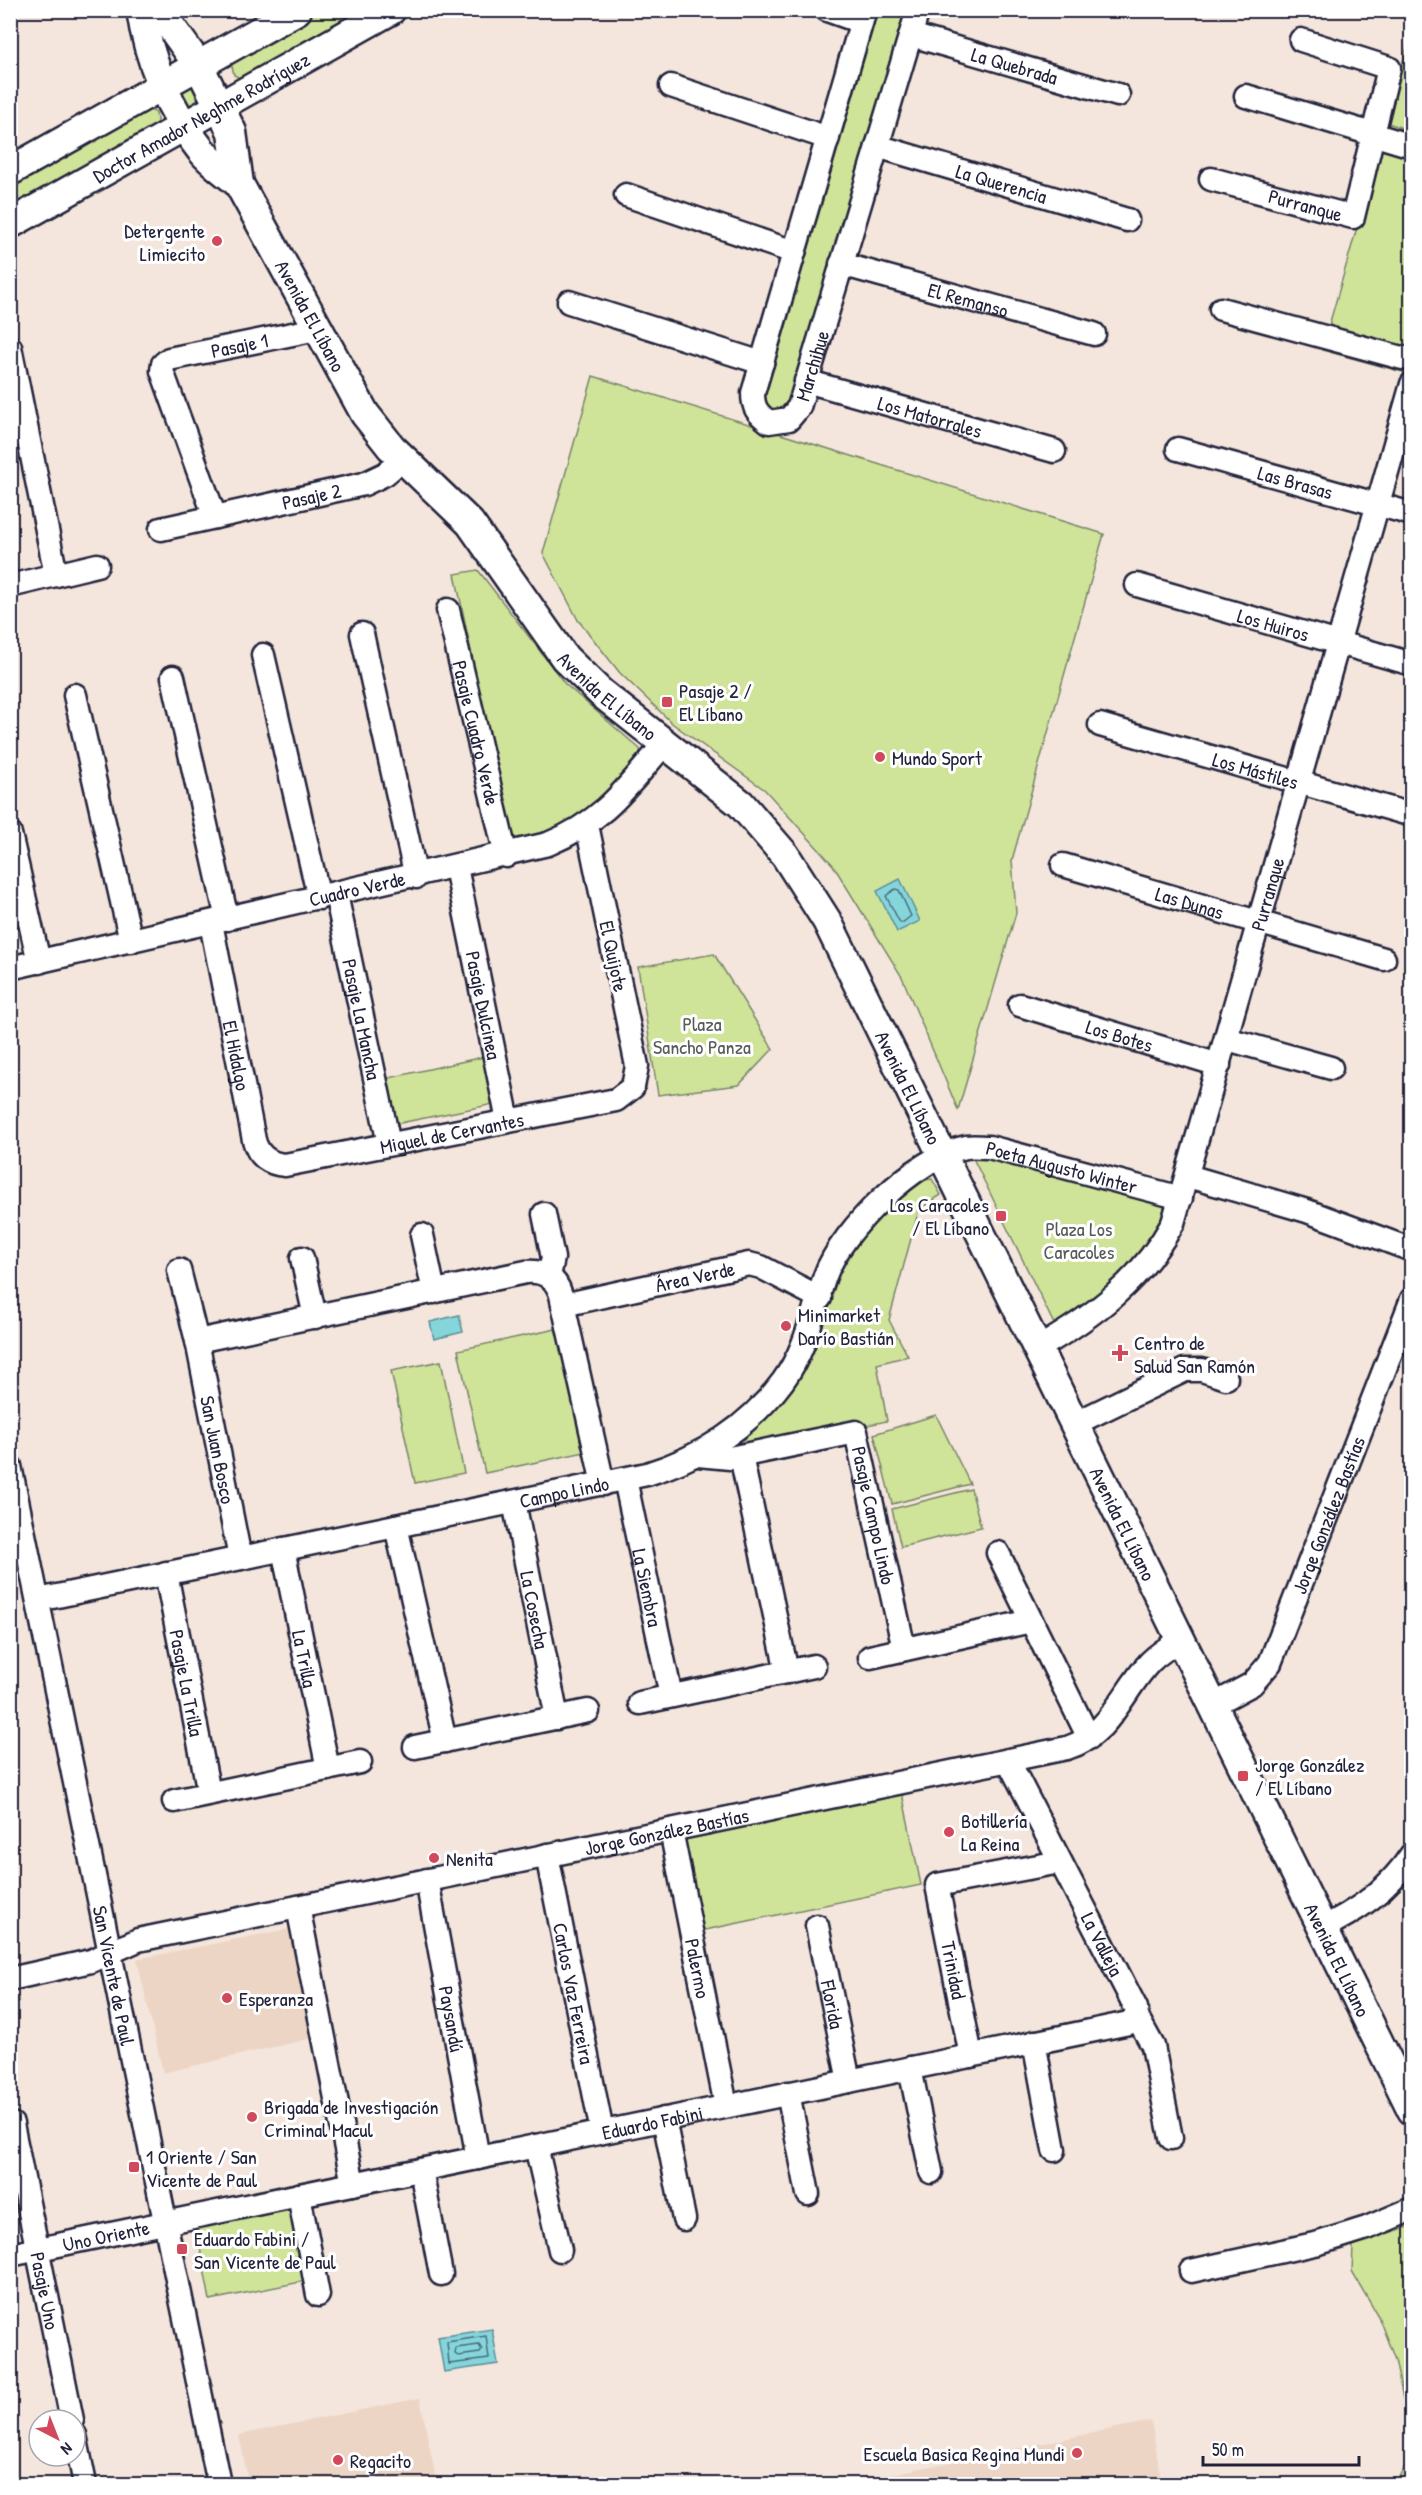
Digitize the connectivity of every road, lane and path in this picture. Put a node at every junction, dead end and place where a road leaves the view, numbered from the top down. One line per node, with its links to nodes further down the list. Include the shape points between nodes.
1 (141, 10): 11 (main road, Avenida El Líbano, via 144,33)
2 (159, 10): 10 (main road, Avenida El Líbano)
3 (297, 10): 10 (main road)
4 (391, 10): 15 (main road, Doctor Amador Neghme Rodríguez)
5 (827, 10): 7 (street)
6 (918, 10): 8 (street, Marchihue)
7 (863, 16): 18 (street, Marchihue)
8 (911, 35): 13 (street, La Quebrada); 19 (street, Marchihue)
9 (1301, 40): 17 (street, Purranque, via 1389,68)
10 (199, 66): 11 (main road); 15 (main road, Avenida El Líbano)
11 (163, 86): 16 (main road, Avenida El Líbano); 21 (main road)
12 (671, 86): 18 (street)
13 (1118, 95)
14 (1246, 96): 17 (street)
15 (220, 106): 16 (main road, Doctor Amador Neghme Rodríguez); 23 (main road, Avenida El Líbano, via 232,132)
16 (185, 126): 23 (main road, Avenida El Líbano, via 201,152); 26 (main road, Doctor Amador Neghme Rodríguez)
17 (1372, 134): 20 (street); 22 (street, Purranque, via 1353,217)
18 (828, 138): 27 (street, Marchihue)
19 (877, 146): 25 (street, La Querencia); 28 (street, Marchihue)
20 (1412, 146)
21 (10, 171)
22 (1211, 179)
23 (239, 184): 31 (main road, Avenida El Líbano)
24 (626, 195): 27 (street)
25 (1127, 220)
26 (10, 224)
27 (794, 252): 35 (street, Marchihue)
28 (841, 264): 32 (street, El Remanso); 36 (street, Marchihue)
29 (569, 302): 35 (street)
30 (1221, 309): 34 (street, via 1402,358)
31 (317, 328): 40 (main road, Avenida El Líbano, via 364,414); 43 (street, Pasaje 1, via 169,359 163,364 162,371)
32 (1094, 334)
33 (10, 347): 46 (street)
34 (1412, 357)
35 (762, 363): 36 (street, Marchihue, via 753,404 757,413 770,422 789,419 800,406)
36 (806, 381): 39 (street, Los Matorrales)
37 (1412, 384): 41 (street, Purranque)
38 (1178, 449): 41 (street, Las Brasas)
39 (1054, 451)
40 (403, 459): 43 (street, Pasaje 2, via 364,484); 57 (main road, Avenida El Líbano, via 470,523 546,632 582,675)
41 (1378, 504): 42 (street, Las Brasas); 51 (street, Purranque)
42 (1412, 514)
43 (215, 517): 44 (street, Pasaje 2)
44 (161, 530)
45 (97, 565): 46 (street)
46 (56, 575): 48 (street)
47 (1137, 585): 51 (street, Los Huiros)
48 (10, 586)
49 (448, 610): 62 (street, Pasaje Cuadro Verde)
50 (362, 634): 64 (street)
51 (1338, 643): 53 (street, Los Huiros); 58 (street, Purranque)
52 (263, 655): 66 (street)
53 (1412, 664)
54 (173, 677): 67 (street)
55 (75, 695): 69 (street)
56 (1100, 724): 58 (street, Los Mástiles)
57 (665, 742): 60 (street, Cuadro Verde, via 616,799); 80 (main road, Avenida El Líbano, via 741,804 773,839 807,887 847,958)
58 (1299, 782): 59 (street, Los Mástiles); 68 (street, Purranque)
59 (1412, 815)
60 (587, 825): 62 (street, Cuadro Verde, via 548,844); 77 (street, El Quijote, via 637,1066)
61 (10, 834): 71 (street)
62 (506, 856): 65 (street, Cuadro Verde)
63 (1063, 865): 68 (street, Las Dunas)
64 (416, 877): 65 (street, Cuadro Verde); 66 (street, Cuadro Verde)
65 (458, 878): 78 (street, Pasaje Dulcinea)
66 (328, 896): 67 (street, Cuadro Verde); 79 (street, Pasaje La Mancha)
67 (219, 921): 69 (street, Cuadro Verde); 81 (street, El Hidalgo, via 216,949 254,1140)
68 (1260, 922): 70 (street, Las Dunas); 74 (street, Purranque)
69 (130, 941): 71 (street, Cuadro Verde)
70 (1384, 959)
71 (39, 962): 72 (street, Cuadro Verde)
72 (10, 968)
73 (1020, 1005): 75 (street, Los Botes)
74 (1227, 1039): 75 (street, Purranque); 76 (street)
75 (1219, 1065): 82 (street, Purranque)
76 (1331, 1068)
77 (633, 1087): 78 (street, Miguel de Cervantes, via 616,1100)
78 (508, 1121): 79 (street, Miguel de Cervantes)
79 (389, 1144): 81 (street, Miguel de Cervantes, via 285,1165)
80 (943, 1157): 83 (street, Poeta Augusto Winter, via 966,1147 988,1147); 91 (street, Campo Lindo, via 892,1191 857,1223 835,1255); 96 (main road, Avenida El Líbano)
81 (265, 1160)
82 (1188, 1176): 83 (street, Purranque); 86 (street, via 1307,1211)
83 (1181, 1198): 96 (street, Purranque, via 1162,1243 1133,1280 1091,1316)
84 (544, 1214): 89 (street, via 553,1258)
85 (422, 1234): 90 (street)
86 (1412, 1250)
87 (302, 1258): 94 (street)
88 (179, 1270): 95 (street, San Juan Bosco)
89 (549, 1276): 90 (street, via 526,1272); 93 (street)
90 (434, 1292): 94 (street)
91 (820, 1298): 93 (street, Área Verde, via 749,1264); 99 (street, Campo Lindo, via 808,1337 784,1380 747,1420)
92 (1412, 1299): 119 (street, Jorge González Bastías, via 1270,1663 1252,1684)
93 (563, 1305): 103 (street)
94 (315, 1317): 95 (street)
95 (197, 1341): 108 (street, San Juan Bosco)
96 (1037, 1349): 98 (main road, Avenida El Líbano)
97 (1226, 1378): 98 (street, via 1196,1369 1180,1372)
98 (1074, 1424): 112 (main road, Avenida El Líbano)
99 (698, 1455): 100 (street, Pasaje Campo Lindo); 102 (street, Campo Lindo)
100 (741, 1456): 113 (street, Pasaje Campo Lindo, via 856,1432); 116 (street)
101 (11, 1468): 110 (street, San Vicente de Paul)
102 (626, 1479): 103 (street, Campo Lindo); 117 (street, La Siembra)
103 (603, 1484): 104 (street, Campo Lindo)
104 (514, 1502): 105 (street, Campo Lindo); 121 (street, La Cosecha)
105 (396, 1526): 106 (street, Campo Lindo); 123 (street)
106 (283, 1549): 108 (street, Campo Lindo); 127 (street, La Trilla)
107 (998, 1553): 111 (street)
108 (240, 1558): 109 (street, Campo Lindo)
109 (166, 1574): 110 (street, Campo Lindo); 128 (street, Pasaje La Trilla)
110 (38, 1600): 138 (street, San Vicente de Paul)
111 (1031, 1621): 113 (street); 122 (street)
112 (1180, 1640): 119 (main road, Avenida El Líbano); 122 (street, Jorge González Bastías, via 1150,1662 1107,1723)
113 (904, 1649): 114 (street)
114 (870, 1657)
115 (814, 1666): 116 (street)
116 (787, 1672): 117 (street)
117 (671, 1696): 118 (street)
118 (640, 1703)
119 (1213, 1705): 137 (main road, Avenida El Líbano)
120 (588, 1711): 121 (street)
121 (557, 1718): 123 (street)
122 (1089, 1738): 125 (street, Jorge González Bastías, via 1067,1748)
123 (445, 1741): 124 (street)
124 (415, 1747)
125 (1008, 1760): 130 (street, Jorge González Bastías); 133 (street, La Valleja)
126 (360, 1762): 127 (street)
127 (328, 1769): 128 (street)
128 (209, 1793): 129 (street)
129 (174, 1801)
130 (671, 1830): 132 (street, Jorge González Bastías); 146 (street, Palermo)
131 (1412, 1854): 137 (street, via 1378,1893 1344,1918)
132 (547, 1856): 134 (street, Jorge González Bastías); 150 (street, Carlos Vaz Ferreira)
133 (1060, 1862): 140 (street, La Valleja, via 1136,2008); 142 (street, Trinidad, via 937,1885)
134 (427, 1880): 135 (street, Jorge González Bastías); 154 (street, Paysandú)
135 (298, 1907): 138 (street, Jorge González Bastías, via 130,1942); 157 (street)
136 (817, 1926): 144 (street, Florida)
137 (1320, 1929): 147 (main road, Avenida El Líbano)
138 (110, 1951): 139 (street, Jorge González Bastías, via 91,1960); 162 (street, San Vicente de Paul)
139 (10, 1978)
140 (1137, 2017): 141 (street, Eduardo Fabini, via 1129,2023); 151 (street, La Valleja, via 1153,2046)
141 (1034, 2043): 142 (street, Eduardo Fabini); 153 (street)
142 (971, 2055): 143 (street, Eduardo Fabini)
143 (909, 2068): 144 (street, Eduardo Fabini); 156 (street)
144 (849, 2081): 145 (street, Eduardo Fabini)
145 (788, 2094): 146 (street, Eduardo Fabini); 158 (street)
146 (726, 2106): 148 (street, Eduardo Fabini)
147 (1412, 2110)
148 (664, 2119): 150 (street, Eduardo Fabini); 161 (street)
149 (12, 2124): 163 (street, Pasaje Uno)
150 (602, 2132): 152 (street, Eduardo Fabini)
151 (1171, 2138)
152 (536, 2146): 154 (street, Eduardo Fabini); 164 (street)
153 (1054, 2150)
154 (478, 2158): 155 (street, Eduardo Fabini)
155 (421, 2170): 157 (street, Eduardo Fabini); 167 (street)
156 (930, 2172)
157 (353, 2184): 159 (street, Eduardo Fabini)
158 (808, 2194)
159 (299, 2195): 162 (street, Eduardo Fabini); 168 (street)
160 (1412, 2209): 166 (street, via 1319,2243)
161 (684, 2218)
162 (166, 2223): 163 (street, Uno Oriente); 172 (street, San Vicente de Paul)
163 (37, 2250): 165 (street, Uno Oriente); 169 (street, Pasaje Uno)
164 (560, 2250)
165 (10, 2255)
166 (1191, 2271)
167 (441, 2274)
168 (318, 2295)
169 (70, 2408)
170 (82, 2468): 171 (street)
171 (85, 2484)
172 (219, 2484)

